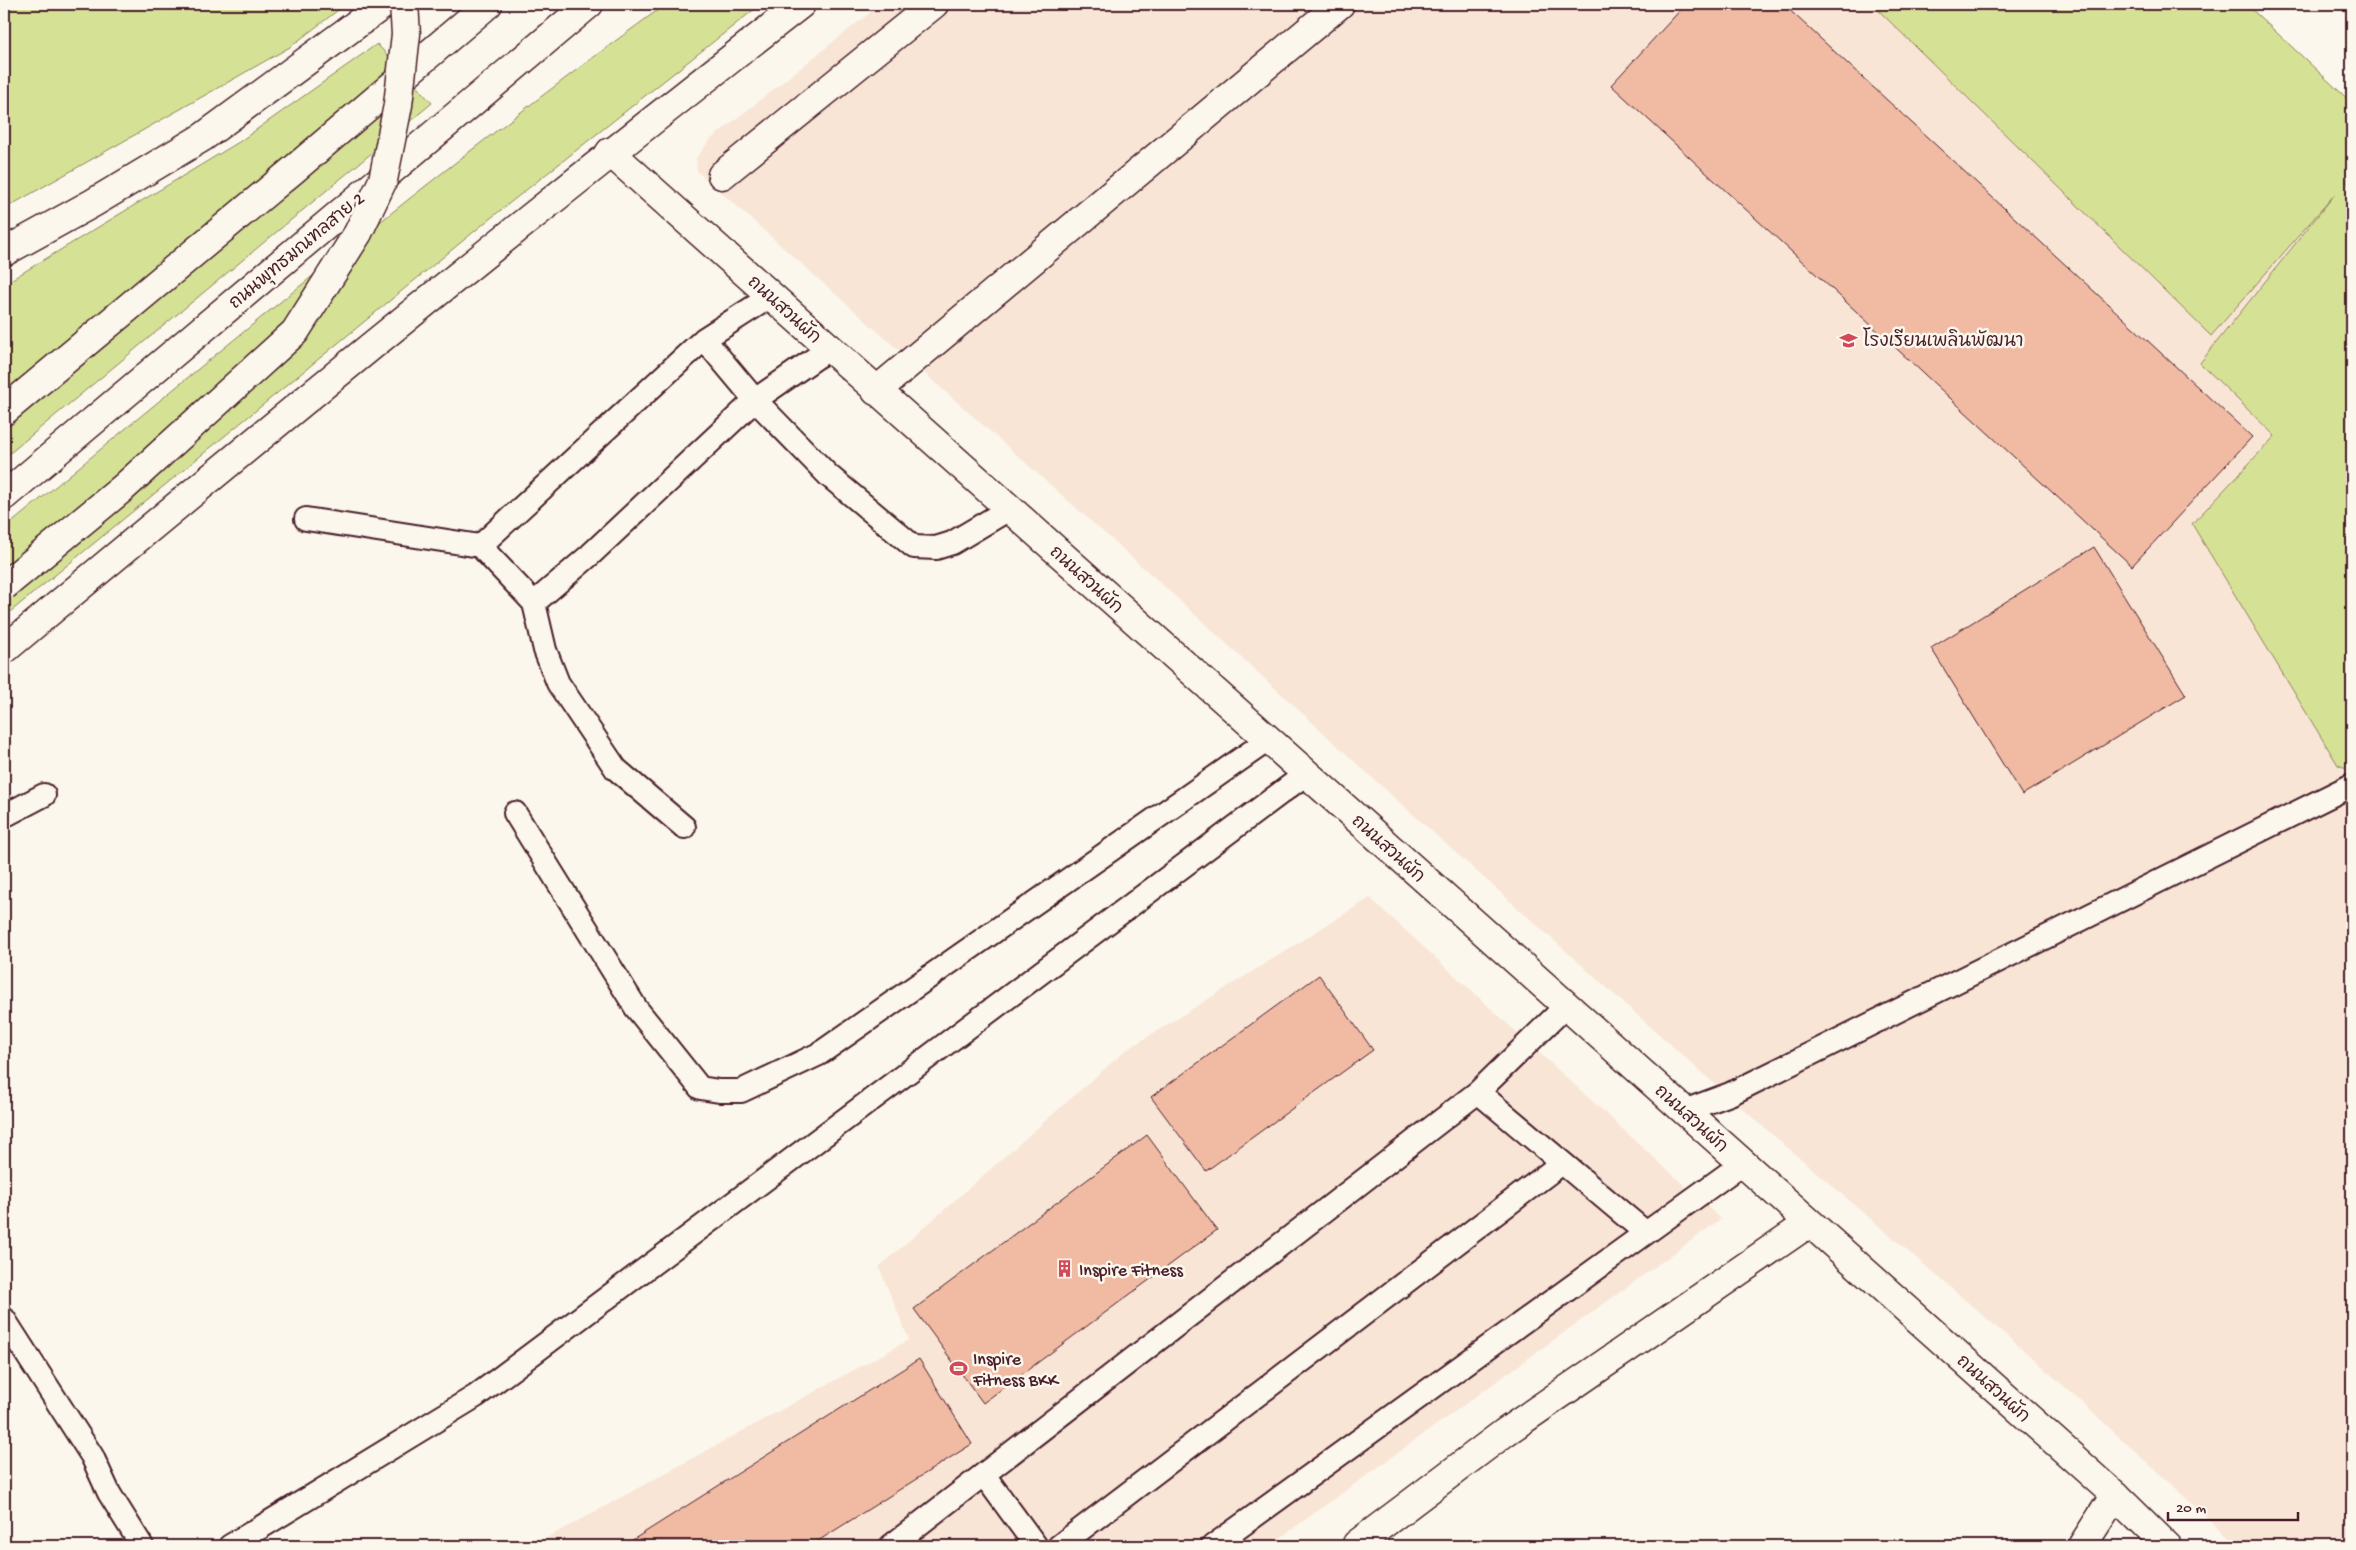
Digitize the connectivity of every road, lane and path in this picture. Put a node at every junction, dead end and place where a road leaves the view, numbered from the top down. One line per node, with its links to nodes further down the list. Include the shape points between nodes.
1 (384, 4): 10 (street, via 203,137 93,204)
2 (404, 4): 21 (street, bridge, via 406,34 398,105 383,180 358,234 295,332 123,488)
3 (488, 4): 16 (street)
4 (588, 4): 17 (street, ถนนพุทธมณฑลสาย 2)
5 (800, 4): 8 (street)
6 (934, 4): 9 (street)
7 (1340, 4): 14 (street)
8 (610, 152): 11 (street, ถนนสวนผัก); 23 (street, via 231,460)
9 (722, 175)
10 (4, 252)
11 (770, 296): 12 (lane); 13 (street, ถนนสวนผัก)
12 (704, 339): 15 (lane); 20 (lane)
13 (830, 348): 14 (street, ถนนสวนผัก); 15 (lane)
14 (876, 391): 18 (street, ถนนสวนผัก)
15 (754, 400): 18 (lane, via 828,475 914,547 936,548 952,543); 22 (lane)
16 (4, 411)
17 (4, 496)
18 (1009, 509): 24 (street, ถนนสวนผัก)
19 (306, 519): 20 (lane)
20 (480, 546): 22 (lane)
21 (4, 586)
22 (534, 603): 30 (lane, via 545,650 558,684 616,768)
23 (4, 650)
24 (1268, 740): 25 (street, ถนนสวนผัก); 28 (lane, via 819,1054 742,1091 700,1088 636,1008)
25 (1306, 774): 31 (street, ถนนสวนผัก); 44 (lane, via 476,1396)
26 (2352, 785): 33 (lane, via 1739,1090)
27 (44, 795): 29 (lane)
28 (515, 813)
29 (4, 816)
30 (684, 828)
31 (1566, 1006): 32 (lane); 33 (street, ถนนสวนผัก)
32 (1478, 1092): 34 (lane); 39 (lane)
33 (1684, 1112): 35 (street, ถนนสวนผัก)
34 (1562, 1163): 37 (lane); 46 (lane)
35 (1743, 1163): 36 (street, ถนนสวนผัก); 37 (lane)
36 (1809, 1223): 40 (street, ถนนสวนผัก); 42 (street, via 1504,1433)
37 (1646, 1233): 47 (lane)
38 (4, 1319): 43 (lane, via 92,1456 109,1493)
39 (984, 1475): 41 (lane); 45 (lane)
40 (2115, 1496): 48 (street); 49 (street, ถนนสวนผัก)
41 (904, 1542)
42 (1357, 1544)
43 (142, 1546)
44 (230, 1546)
45 (1036, 1546)
46 (1059, 1546)
47 (1213, 1546)
48 (2082, 1546)
49 (2167, 1546)

